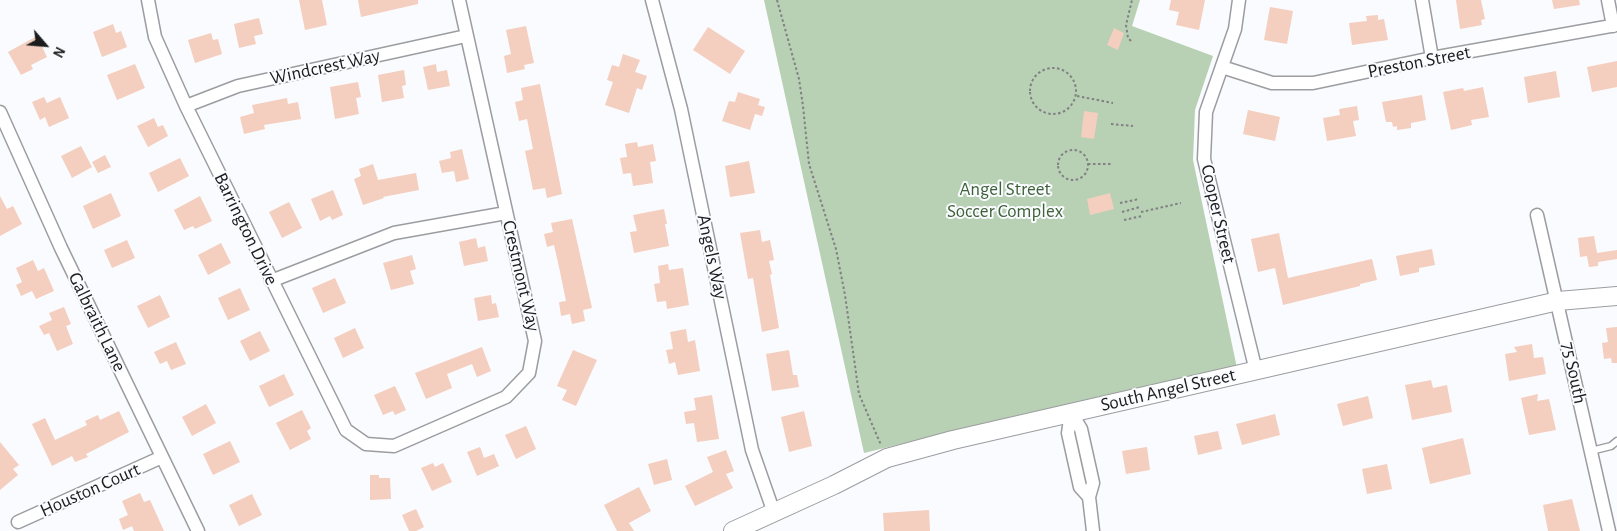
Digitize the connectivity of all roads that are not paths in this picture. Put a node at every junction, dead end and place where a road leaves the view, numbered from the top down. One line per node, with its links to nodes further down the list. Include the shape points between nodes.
1 (148, 0): 11 (street, Barrington Drive, via 155,37)
2 (459, 0): 8 (street, Crestmont Way)
3 (652, 0): 24 (street, Angels Way, via 681,109 752,450)
4 (1239, 0): 10 (street, Cooper Street, via 1235,29)
5 (1422, 0): 9 (street)
6 (1608, 0): 7 (street)
7 (1615, 26): 9 (street, Preston Street)
8 (466, 36): 11 (street, Windcrest Way, via 238,86); 13 (street, Crestmont Way)
9 (1432, 58): 10 (street, Preston Street, via 1313,83 1272,83)
10 (1222, 67): 18 (street, Cooper Street, via 1206,112 1204,159)
11 (186, 106): 15 (street, Barrington Drive)
12 (0, 112): 23 (street, Galbraith Lane, via 61,248)
13 (506, 212): 15 (street, via 394,233); 21 (street, Crestmont Way, via 535,341 529,373 506,397 403,443 394,446)
14 (1537, 214): 17 (street, 75 South)
15 (271, 281): 21 (street, Barrington Drive, via 346,430)
16 (1617, 296): 17 (street, South Angel Street)
17 (1558, 302): 18 (street, South Angel Street); 22 (street, 75 South)
18 (1256, 371): 19 (street, South Angel Street)
19 (1071, 412): 24 (street, South Angel Street, via 887,458); 28 (street, via 1081,429 1093,483 1089,497)
20 (1617, 440): 22 (lane, via 1611,446)
21 (366, 444)
22 (1591, 451): 29 (street, 75 South)
23 (162, 457): 25 (street, Houston Court); 26 (street, Galbraith Lane)
24 (774, 513): 27 (street, South Angel Street)
25 (18, 522)
26 (198, 531)
27 (733, 531)
28 (1093, 531)
29 (1609, 531)

